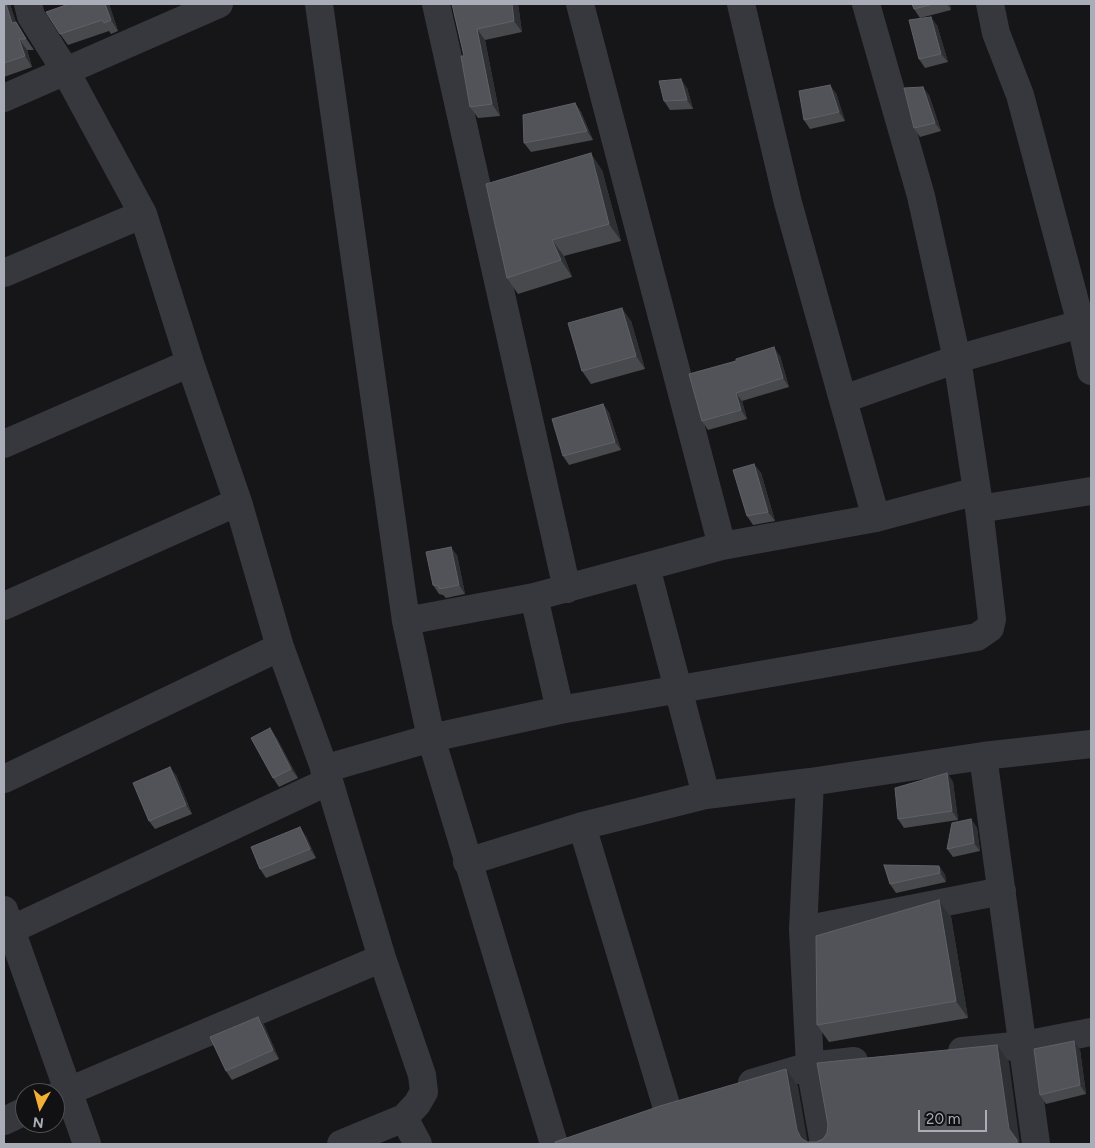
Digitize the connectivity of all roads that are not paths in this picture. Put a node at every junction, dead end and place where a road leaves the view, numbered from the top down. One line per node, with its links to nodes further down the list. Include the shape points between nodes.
1 (28, 4): 9 (street, via 31,16)
2 (219, 4): 9 (street)
3 (319, 4): 28 (street)
4 (436, 4): 25 (street)
5 (580, 4): 23 (street)
6 (741, 4): 17 (street, via 788,203)
7 (866, 4): 14 (street, via 920,196)
8 (990, 4): 13 (street, via 996,33 1020,95)
9 (65, 70): 10 (street); 11 (street)
10 (4, 98)
11 (143, 214): 12 (street); 15 (street)
12 (4, 273)
13 (1086, 323): 14 (street); 16 (street)
14 (957, 359): 17 (street); 20 (street)
15 (190, 363): 18 (street); 21 (street)
16 (1091, 371)
17 (844, 399): 22 (street)
18 (4, 444)
19 (1091, 491): 20 (street)
20 (978, 500): 22 (street); 30 (street, via 992,619 985,633 977,638)
21 (238, 502): 27 (street); 29 (street)
22 (876, 518): 23 (street)
23 (722, 546): 24 (street)
24 (646, 567): 25 (street); 30 (street)
25 (568, 589): 26 (street)
26 (534, 597): 28 (street); 31 (street)
27 (4, 606)
28 (406, 621): 32 (street)
29 (280, 647): 35 (street); 36 (street)
30 (678, 690): 31 (street); 38 (street)
31 (560, 710): 32 (street)
32 (431, 738): 35 (street); 40 (street)
33 (1091, 744): 34 (street)
34 (984, 756): 37 (street); 41 (street)
35 (326, 775): 42 (street); 44 (street)
36 (4, 779)
37 (810, 782): 38 (street); 43 (street)
38 (706, 795): 39 (street)
39 (582, 826): 40 (street); 54 (street, via 677,1105)
40 (467, 862): 59 (street)
41 (1002, 891): 43 (street); 46 (street)
42 (6, 924): 50 (street)
43 (803, 930): 49 (street)
44 (382, 958): 52 (street); 55 (street, via 422,1074 424,1092 418,1104)
45 (1091, 1032): 46 (street)
46 (1024, 1045): 47 (street); 61 (street)
47 (937, 1054)
48 (878, 1059): 49 (street)
49 (810, 1066): 51 (street); 60 (street)
50 (58, 1083)
51 (724, 1091)
52 (65, 1093)
53 (65, 1100): 56 (street)
54 (641, 1117)
55 (404, 1118): 57 (street); 58 (street)
56 (87, 1144)
57 (341, 1144)
58 (418, 1144)
59 (554, 1144)
60 (824, 1144)
61 (1036, 1144)

